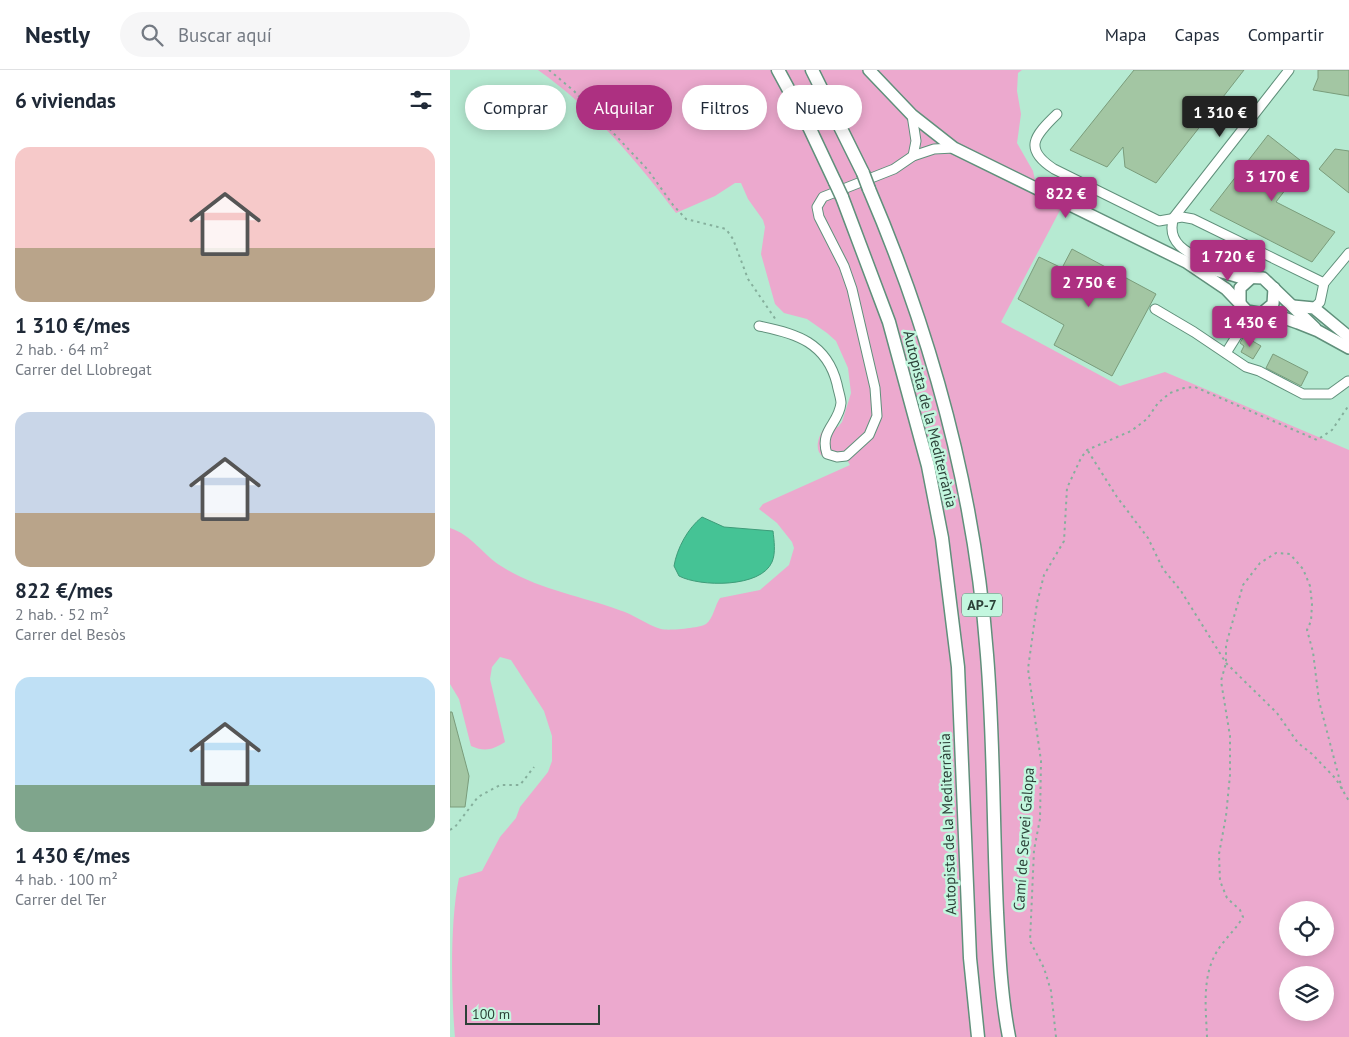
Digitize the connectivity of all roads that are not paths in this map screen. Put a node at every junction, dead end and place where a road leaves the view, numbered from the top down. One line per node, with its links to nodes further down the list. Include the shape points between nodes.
1 (778, 70): 27 (highway, Autopista de la Mediterrània / AP-7, bridge, via 842,197 889,322 928,466 942,538 958,667 970,958)
2 (812, 70): 28 (highway, Autopista de la Mediterrània / AP-7, bridge, via 870,189 918,315 952,440 970,528 988,655 999,960)
3 (869, 70): 6 (main road)
4 (1289, 70): 9 (street)
5 (1057, 114): 9 (street, via 1034,142 1035,153 1040,160 1159,221)
6 (912, 115): 7 (main road); 8 (street, via 916,141)
7 (954, 148): 8 (street, via 934,149); 11 (main road)
8 (913, 156): 21 (street, via 894,169 823,197 817,207 852,289 875,388 877,416 870,435 846,456 827,454 824,446 826,432 841,403 833,368 805,339)
9 (1173, 219): 12 (street, via 1171,225 1178,246); 14 (street, via 1193,219)
10 (1349, 252): 14 (street)
11 (1186, 262): 12 (main road); 16 (main road, via 1212,278)
12 (1227, 274): 13 (main road)
13 (1251, 278): 15 (main road, via 1263,278); 16 (main road, via 1240,288)
14 (1324, 283): 18 (street, via 1320,302)
15 (1274, 288): 17 (main road); 20 (main road, via 1273,304)
16 (1240, 302): 20 (main road)
17 (1293, 306): 18 (main road); 22 (main road)
18 (1314, 308): 23 (main road)
19 (1155, 310): 25 (street)
20 (1256, 313): 22 (main road, via 1281,317); 25 (street)
21 (759, 326)
22 (1318, 330): 24 (main road)
23 (1349, 337)
24 (1349, 348)
25 (1226, 354): 26 (street, via 1303,394 1330,394)
26 (1348, 382)
27 (978, 1037)
28 (1009, 1037)

